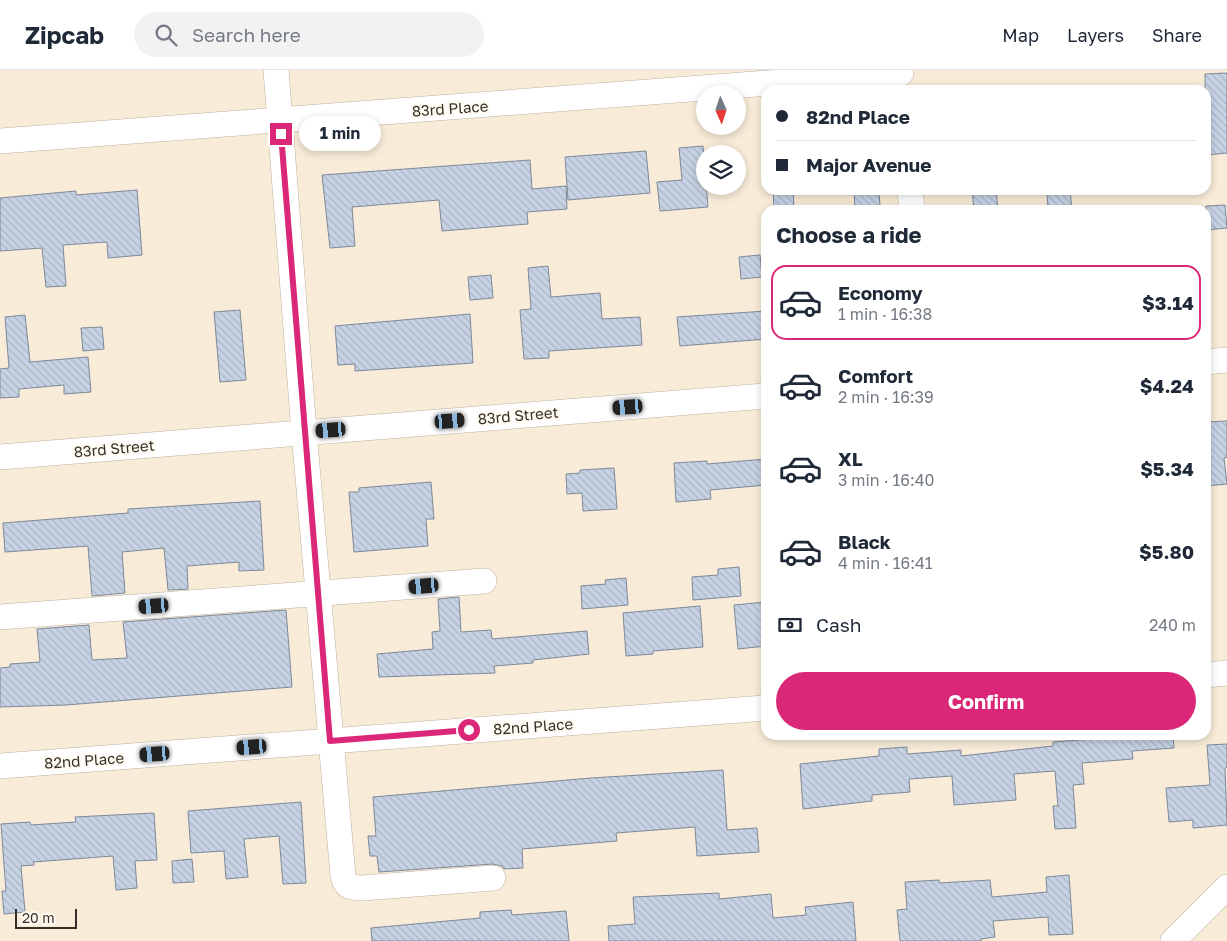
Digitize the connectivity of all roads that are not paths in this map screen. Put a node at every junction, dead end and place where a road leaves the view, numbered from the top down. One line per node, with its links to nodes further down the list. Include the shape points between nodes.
1 (276, 70): 5 (street)
2 (901, 78): 3 (street, 83rd Place)
3 (800, 85)
4 (761, 88): 5 (street, 83rd Place)
5 (280, 121): 6 (street, 83rd Place); 10 (street)
6 (0, 141)
7 (1227, 360): 8 (street)
8 (1211, 362)
9 (761, 396): 10 (street, 83rd Street)
10 (304, 432): 11 (street, 83rd Street); 13 (street)
11 (0, 457)
12 (484, 581): 13 (street)
13 (318, 593): 14 (street); 18 (street)
14 (0, 617)
15 (1227, 673): 16 (street)
16 (1211, 675)
17 (761, 708): 18 (street, 82nd Place)
18 (330, 741): 19 (street, 82nd Place); 20 (street, via 345,884 362,888)
19 (0, 766)
20 (493, 878)
21 (1227, 886): 22 (street)
22 (1172, 941)

